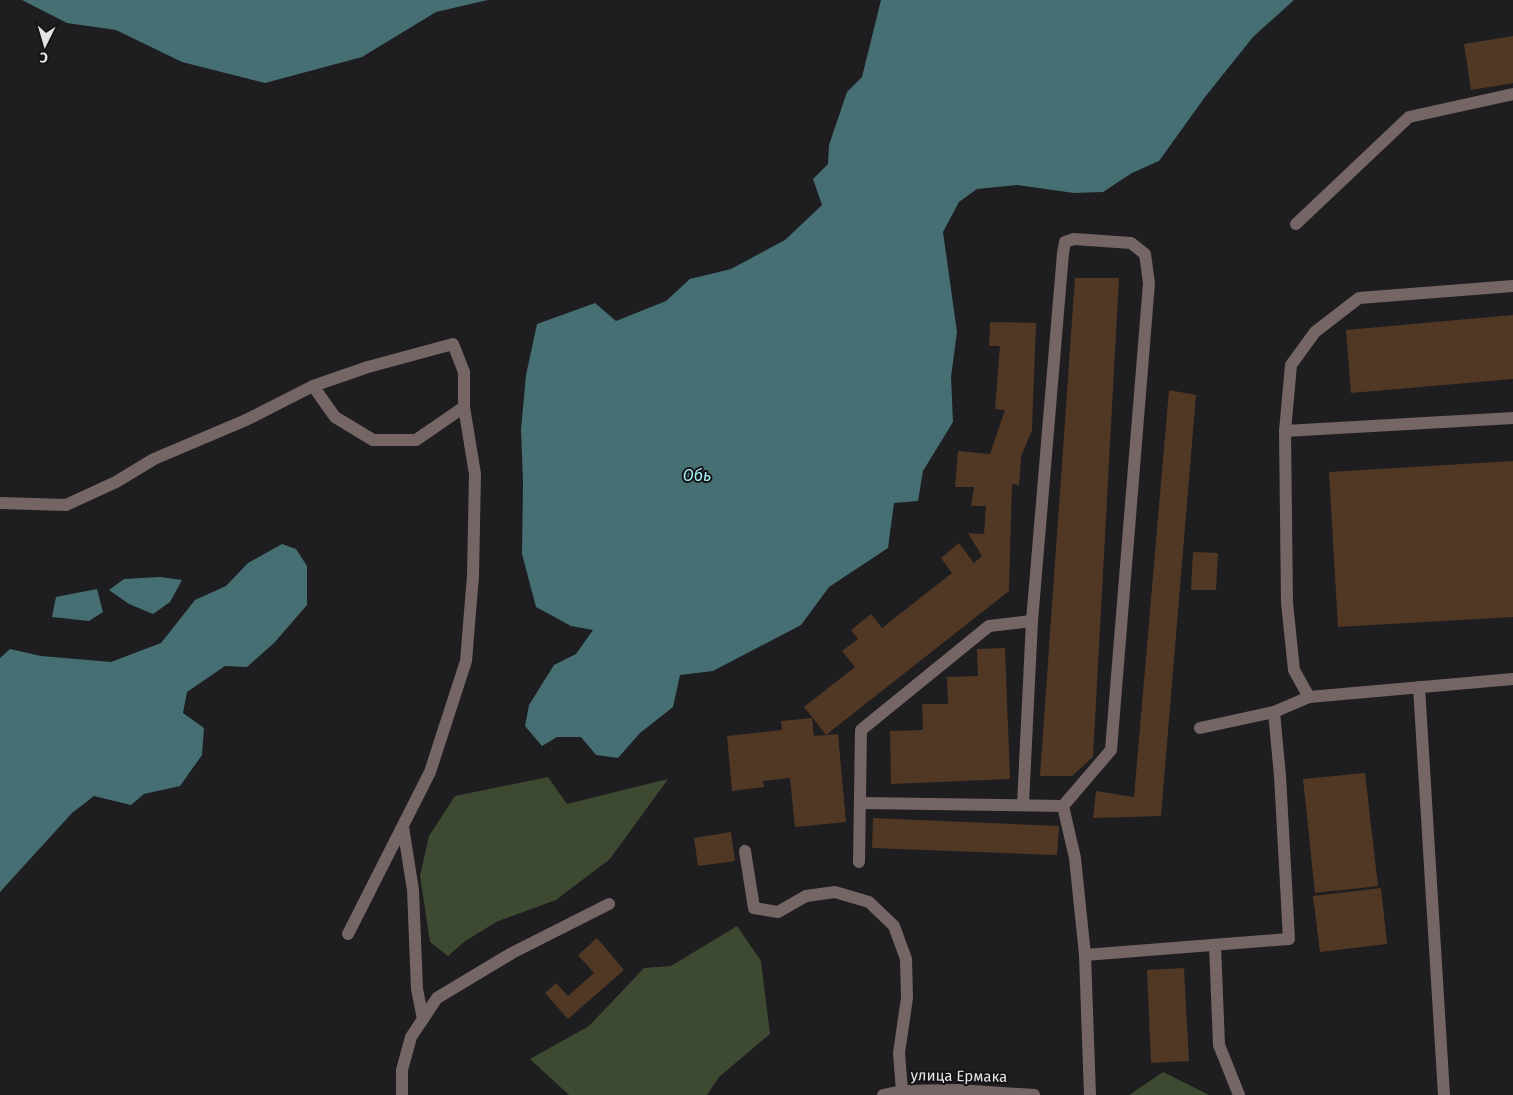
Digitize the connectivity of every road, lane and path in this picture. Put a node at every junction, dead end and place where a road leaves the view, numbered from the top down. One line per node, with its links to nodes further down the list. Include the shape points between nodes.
1 (1513, 94): 2 (street, via 1409,117)
2 (1296, 224)
3 (1513, 286): 7 (street, via 1359,298 1315,332 1290,365)
4 (313, 386): 5 (street, via 335,417 373,440 416,440); 5 (street, via 453,344 464,372); 8 (street, via 246,420 154,459 116,482 66,505)
5 (464, 407): 18 (street, via 475,474 473,576 466,661 430,772)
6 (1513, 418): 7 (street)
7 (1285, 431): 12 (street, via 1287,603 1294,670)
8 (0, 503)
9 (1032, 621): 15 (street, via 989,626 861,730); 16 (street); 17 (street, via 1065,242 1074,239 1131,243 1145,254 1149,283 1111,750)
10 (1513, 679): 11 (street)
11 (1419, 687): 12 (street); 32 (street)
12 (1309, 697): 13 (street)
13 (1274, 712): 14 (street); 23 (street, via 1289,939)
14 (1200, 728)
15 (860, 803): 16 (street); 20 (street)
16 (1023, 804): 17 (street)
17 (1063, 806): 24 (street, via 1075,858)
18 (403, 827): 22 (street); 25 (street, via 413,890 416,970)
19 (745, 851): 26 (street, via 754,908 778,912 806,896 835,892 869,902 894,926 906,959 907,998 899,1053)
20 (859, 862)
21 (609, 904): 25 (street, via 512,953 437,998)
22 (348, 934)
23 (1215, 945): 24 (street); 31 (street, via 1219,1045)
24 (1085, 955): 30 (street)
25 (423, 1019): 27 (street, via 411,1037 402,1070)
26 (902, 1092): 28 (street, улица Ермака); 29 (street, улица Ермака, via 957,1090)
27 (402, 1095)
28 (883, 1095)
29 (1034, 1095)
30 (1090, 1095)
31 (1239, 1095)
32 (1444, 1095)

